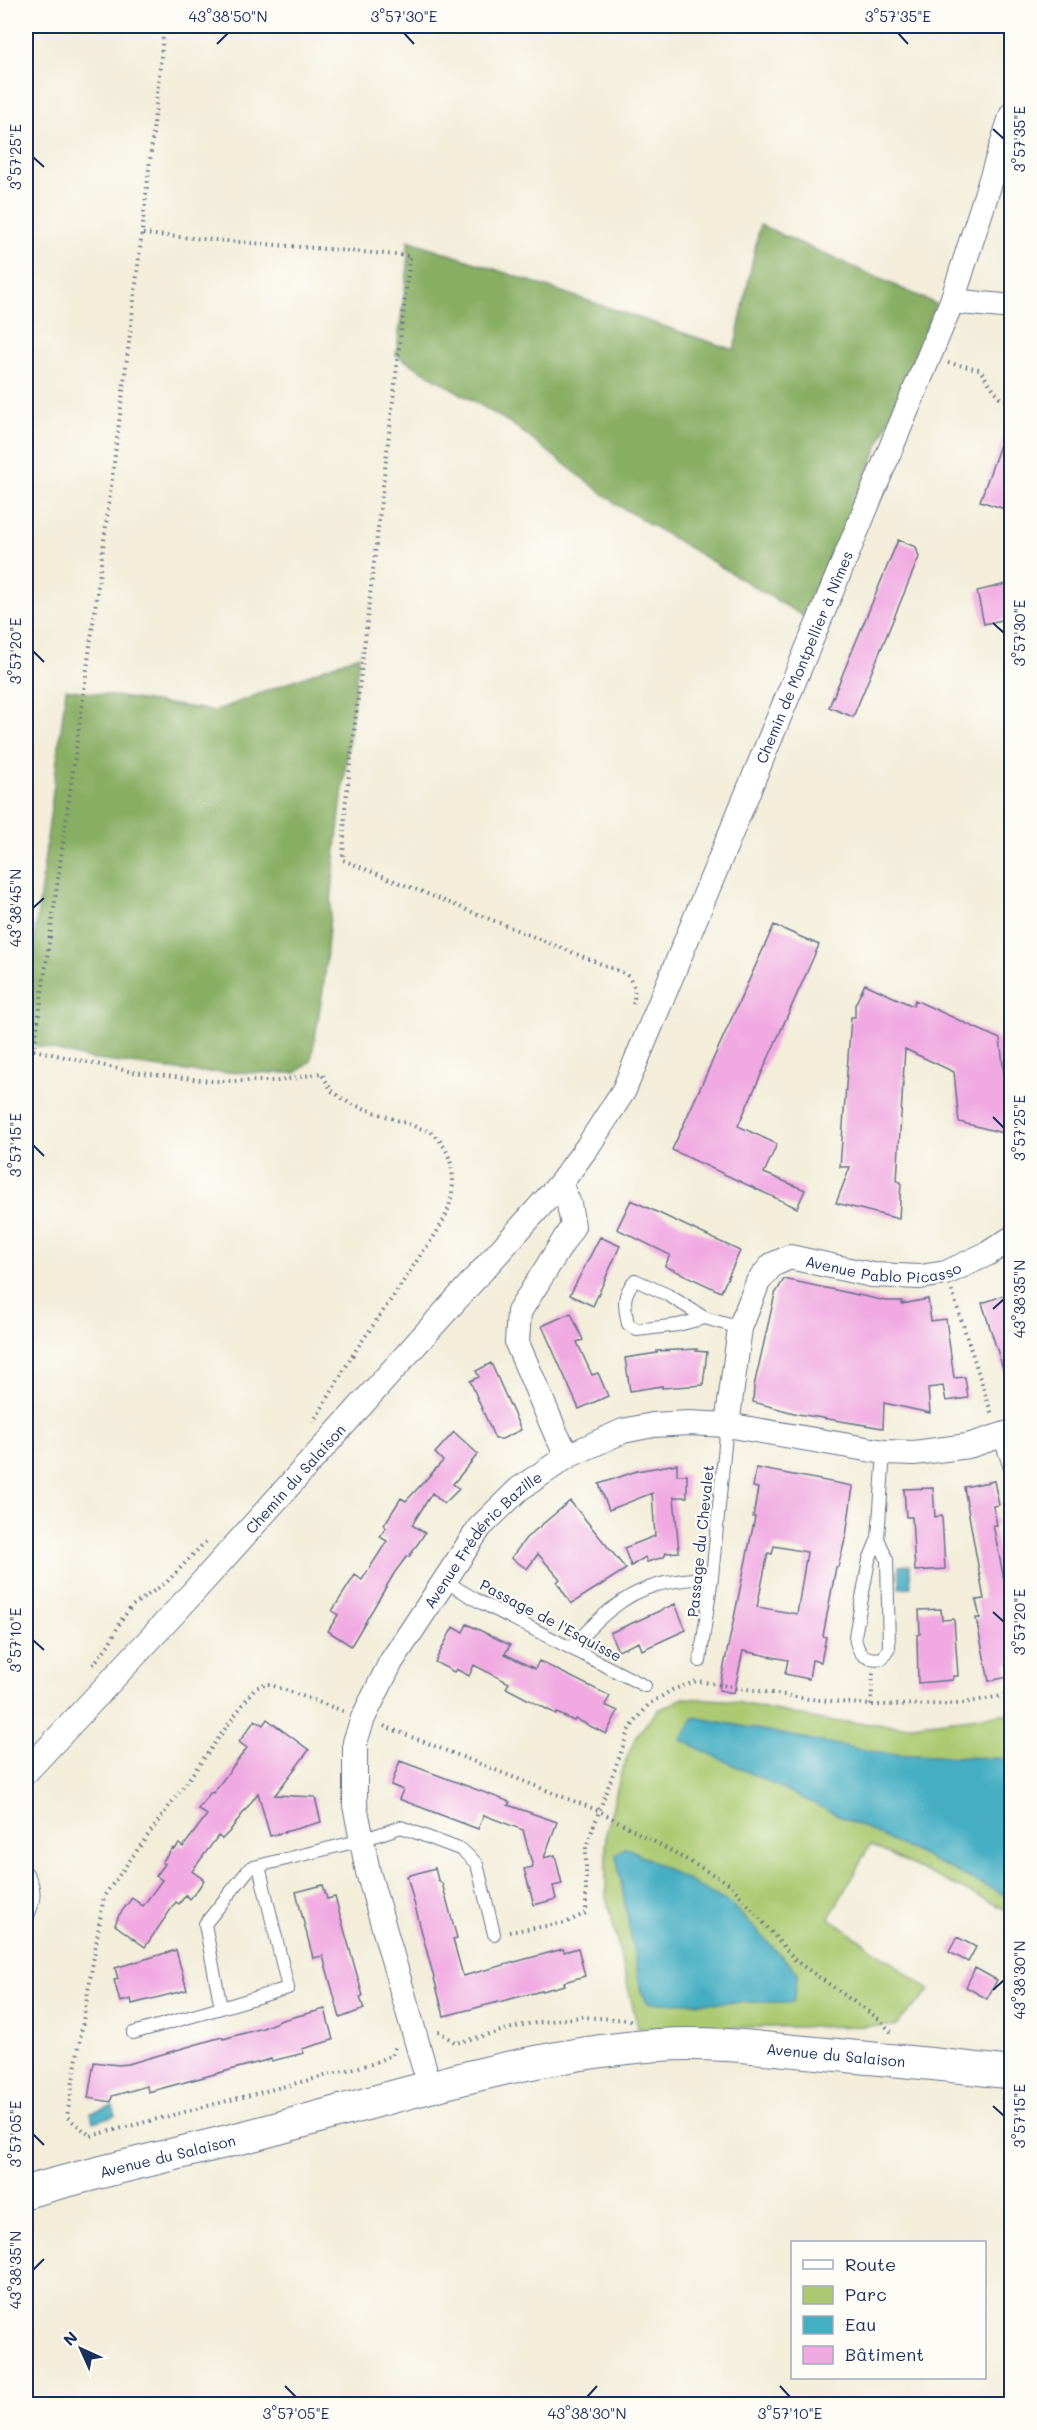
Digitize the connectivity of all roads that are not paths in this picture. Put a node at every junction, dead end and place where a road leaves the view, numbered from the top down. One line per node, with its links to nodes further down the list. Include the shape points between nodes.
1 (1011, 114): 2 (street, Chemin de Montpellier à Nîmes)
2 (952, 301): 3 (street); 4 (street, Chemin de Montpellier à Nîmes, via 624,1090)
3 (1011, 307)
4 (560, 1184): 11 (street, via 573,1226 519,1312 517,1343); 19 (street, Chemin du Salaison)
5 (1011, 1238): 7 (street, Avenue Pablo Picasso, via 946,1274 920,1277 873,1275 790,1257 772,1265 758,1282)
6 (705, 1318): 6 (lane, via 635,1280 623,1301 628,1324 637,1330); 7 (lane)
7 (740, 1328): 8 (street, Avenue Pablo Picasso)
8 (727, 1425): 10 (street, Avenue Frédéric Bazille); 11 (street, Avenue Frédéric Bazille, via 653,1425 623,1431); 14 (lane, Passage du Chevalet)
9 (1005, 1434): 10 (street, Avenue Frédéric Bazille, via 968,1446 914,1453); 12 (lane)
10 (884, 1452): 13 (lane)
11 (568, 1456): 15 (street, Avenue Frédéric Bazille, via 519,1490 480,1527)
12 (1011, 1474)
13 (878, 1538): 13 (lane, via 869,1560 855,1636 856,1649 863,1657 873,1659 882,1658 889,1648 890,1629 887,1560)
14 (712, 1577): 16 (lane, via 656,1585 625,1599 594,1622); 17 (lane, Passage du Chevalet)
15 (443, 1580): 16 (lane, Passage de l'Esquisse); 20 (street, Avenue Frédéric Bazille, via 391,1662 355,1742 355,1806)
16 (572, 1647): 18 (lane, Passage de l'Esquisse)
17 (700, 1661)
18 (645, 1686)
19 (26, 1772)
20 (362, 1840): 21 (lane); 24 (lane, via 400,1827 462,1851 477,1864); 28 (street, Avenue Frédéric Bazille)
21 (259, 1866): 25 (lane, via 250,1868 205,1924); 25 (lane, via 288,1988)
22 (26, 1872): 23 (lane, via 35,1893)
23 (26, 1921)
24 (494, 1934)
25 (221, 2008): 26 (lane)
26 (133, 2033)
27 (1011, 2073): 28 (street, Avenue du Salaison, via 753,2047 661,2045 603,2036 554,2037 503,2046)
28 (426, 2077): 29 (street, Avenue du Salaison, via 275,2109 96,2172)
29 (26, 2192)

